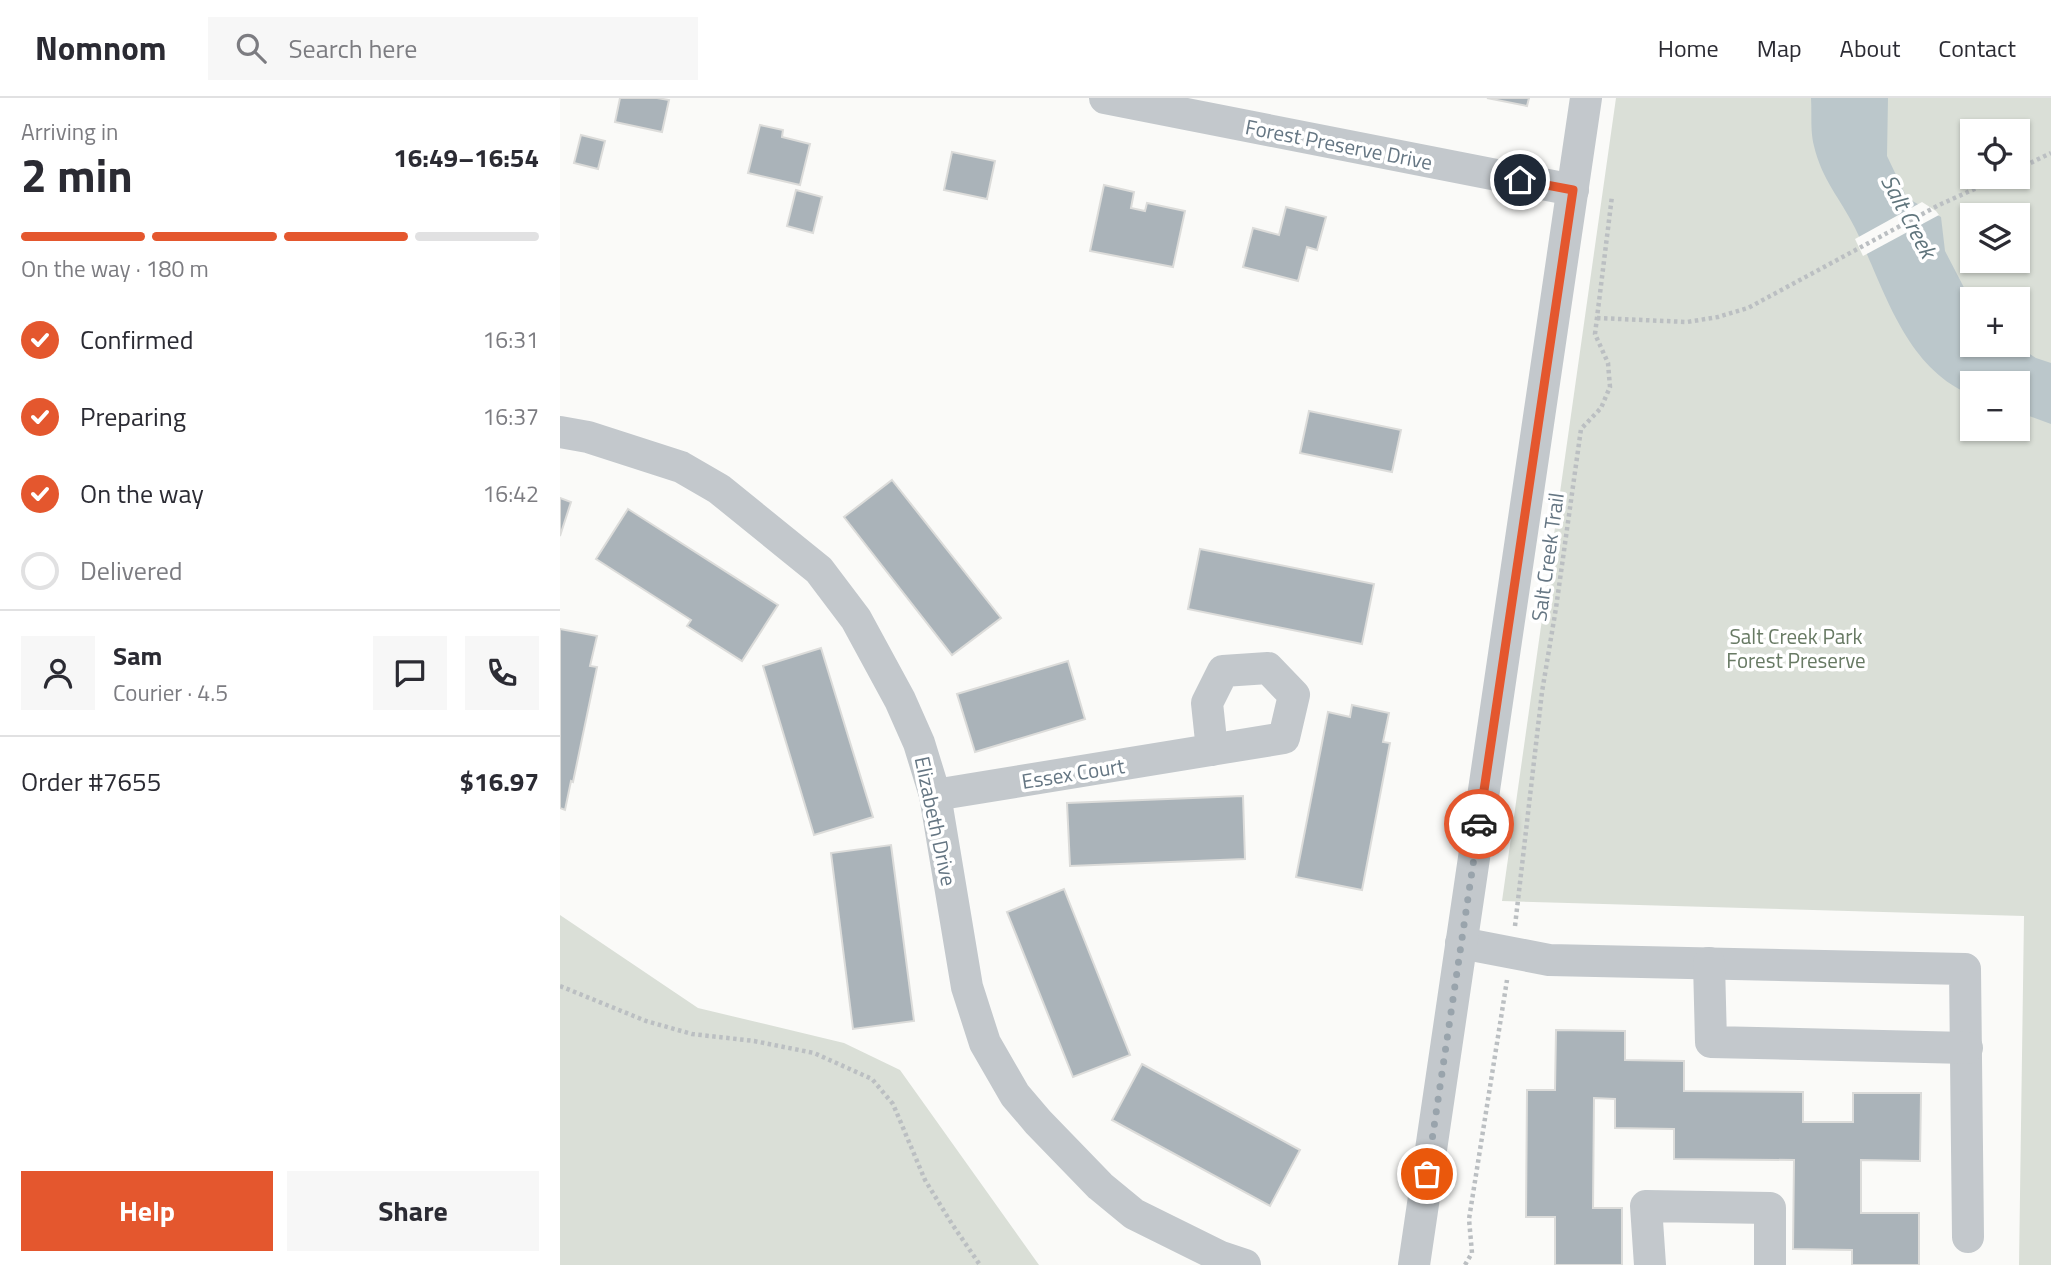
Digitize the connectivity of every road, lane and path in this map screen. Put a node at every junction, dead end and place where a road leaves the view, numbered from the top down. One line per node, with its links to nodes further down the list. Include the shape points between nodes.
1 (1105, 98): 6 (street, Forest Preserve Drive)
2 (1586, 98): 6 (street)
3 (2051, 153): 4 (path)
4 (2030, 163)
5 (1974, 189): 8 (path, via 1748,308 1677,322)
6 (1573, 190): 13 (street)
7 (1612, 196): 8 (path, Salt Creek Trail)
8 (1597, 318): 12 (path, Salt Creek Trail, via 1595,334 1608,363 1609,387 1601,408 1581,429 1542,692)
9 (560, 432): 11 (street, Elizabeth Drive, via 681,467 719,489 819,570 856,619 900,700)
10 (1212, 750): 11 (street, Essex Court)
11 (934, 795): 20 (street, Elizabeth Drive, via 967,987 985,1043 1015,1095 1100,1186 1134,1214)
12 (1514, 934)
13 (1461, 943): 14 (street, via 1549,960); 21 (street)
14 (1709, 963): 17 (street, via 1711,1042); 17 (street, via 1965,969)
15 (1508, 975): 22 (path, via 1469,1219 1472,1252)
16 (560, 986): 19 (path, via 646,1021 692,1034 814,1053 872,1079 893,1104 925,1180)
17 (1967, 1048): 18 (street)
18 (1968, 1237)
19 (980, 1265)
20 (1245, 1265)
21 (1414, 1265)
22 (1465, 1265)
23 (1650, 1265): 24 (street, via 1646,1206 1770,1208)
24 (1770, 1265)

